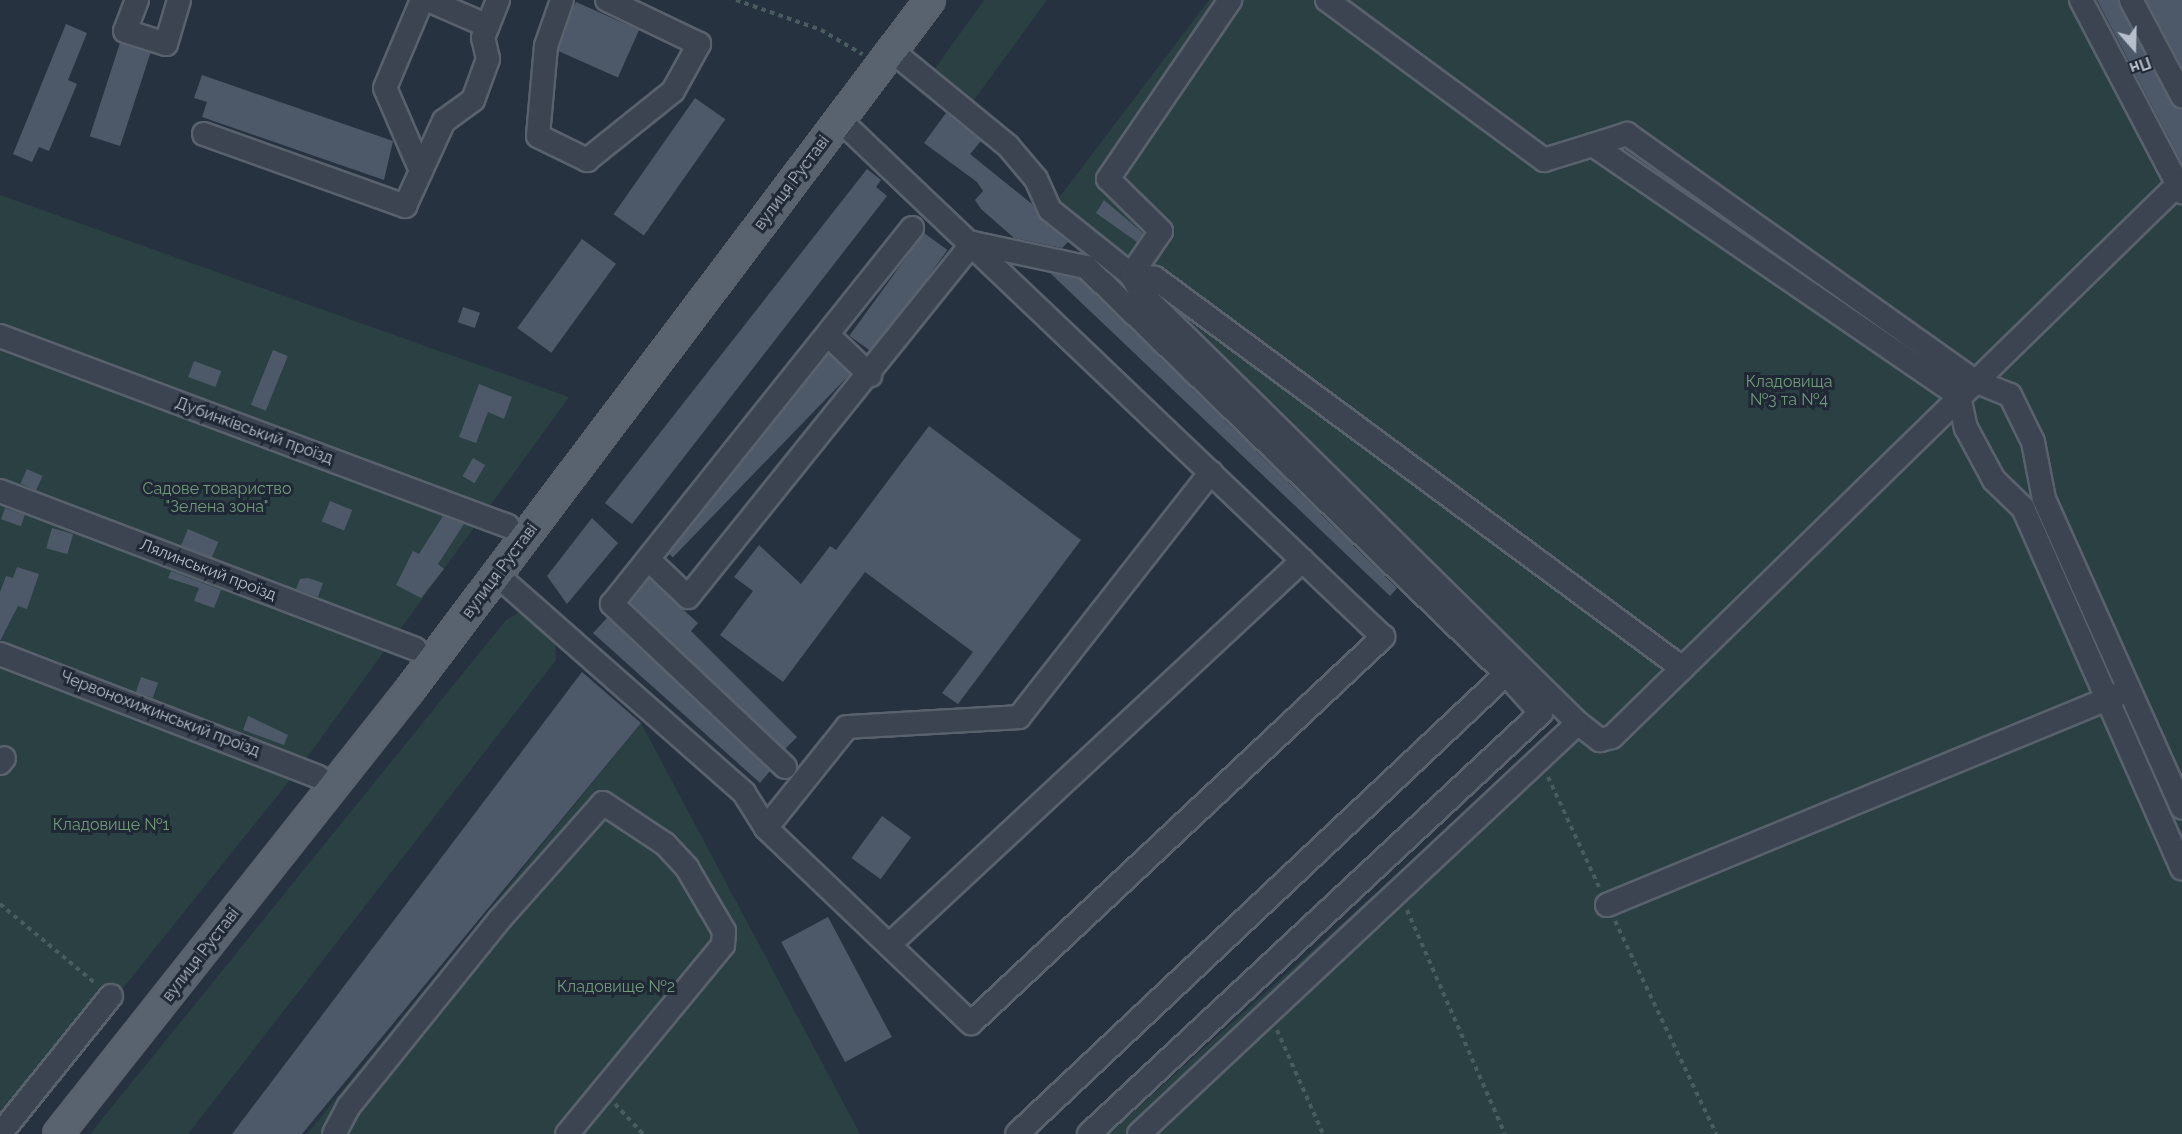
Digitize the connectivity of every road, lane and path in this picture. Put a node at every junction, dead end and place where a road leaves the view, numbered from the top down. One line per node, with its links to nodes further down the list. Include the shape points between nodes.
1 (136, 0): 2 (lane, via 125,31 166,44)
2 (179, 0)
3 (422, 0): 20 (lane, via 385,88)
4 (428, 0): 14 (lane)
5 (498, 0): 14 (lane)
6 (562, 0): 7 (lane, via 546,46 538,136 587,160 674,91 699,44)
7 (608, 0)
8 (736, 0): 16 (path, via 821,30)
9 (1230, 0): 24 (lane, via 1108,179 1161,231)
10 (1327, 0): 28 (lane, via 1544,160 1593,145)
11 (2080, 0): 21 (lane)
12 (2131, 0): 17 (lane)
13 (925, 2): 15 (main road, вулиця Руставі)
14 (488, 26): 20 (lane, via 483,38 488,59 473,100 444,121)
15 (892, 51): 18 (main road, вулиця Руставі); 24 (lane, via 1008,146 1036,179 1050,210)
16 (862, 54)
17 (2182, 96)
18 (840, 120): 23 (lane); 34 (main road, вулиця Руставі)
19 (204, 134): 20 (lane, via 405,206)
20 (421, 171)
21 (2180, 188): 28 (lane)
22 (912, 228): 26 (lane)
23 (973, 243): 27 (lane); 29 (lane); 38 (lane, via 1086,267)
24 (1131, 275): 37 (lane, via 1155,278); 41 (lane, via 1142,294)
25 (0, 336): 31 (lane, Дубинківський проїзд)
26 (829, 336): 27 (lane); 33 (lane)
27 (870, 375): 33 (lane, via 688,597)
28 (1967, 388): 37 (lane); 39 (lane, via 2010,395 2032,442 2044,499); 40 (lane, via 1966,428 1994,480 2022,508)
29 (1211, 472): 32 (lane); 46 (lane, via 1019,717 847,727)
30 (0, 491): 35 (lane, Лялинський проїзд)
31 (508, 526)
32 (1303, 560): 51 (lane); 51 (lane, via 1383,637 971,1023)
33 (650, 561): 43 (lane, via 612,604)
34 (497, 575): 46 (lane, via 744,793); 56 (main road, вулиця Руставі)
35 (415, 649)
36 (0, 654): 44 (lane, Червонохижинський проїзд)
37 (1682, 668): 41 (lane, via 1607,740 1593,737)
38 (1506, 674): 60 (lane); 61 (lane, via 1541,713)
39 (2129, 690): 40 (lane); 45 (lane)
40 (2104, 699): 47 (lane); 50 (lane)
41 (1578, 723): 42 (lane)
42 (1541, 760): 48 (lane); 50 (path)
43 (785, 766)
44 (318, 777)
45 (2182, 807)
46 (766, 828): 51 (lane)
47 (2182, 868)
48 (1396, 895): 53 (lane); 64 (path, via 1419,932)
49 (0, 904): 52 (path)
50 (1607, 905): 65 (path)
51 (889, 945)
52 (111, 996): 55 (lane)
53 (1270, 1012): 62 (lane); 63 (path)
54 (602, 1092): 57 (lane, via 723,945 724,931 672,852 603,802 500,919 349,1106); 58 (lane); 59 (path)
55 (0, 1134)
56 (58, 1134)
57 (334, 1134)
58 (567, 1134)
59 (643, 1134)
60 (1017, 1134)
61 (1089, 1134)
62 (1139, 1134)
63 (1323, 1134)
64 (1505, 1134)
65 (1716, 1134)

